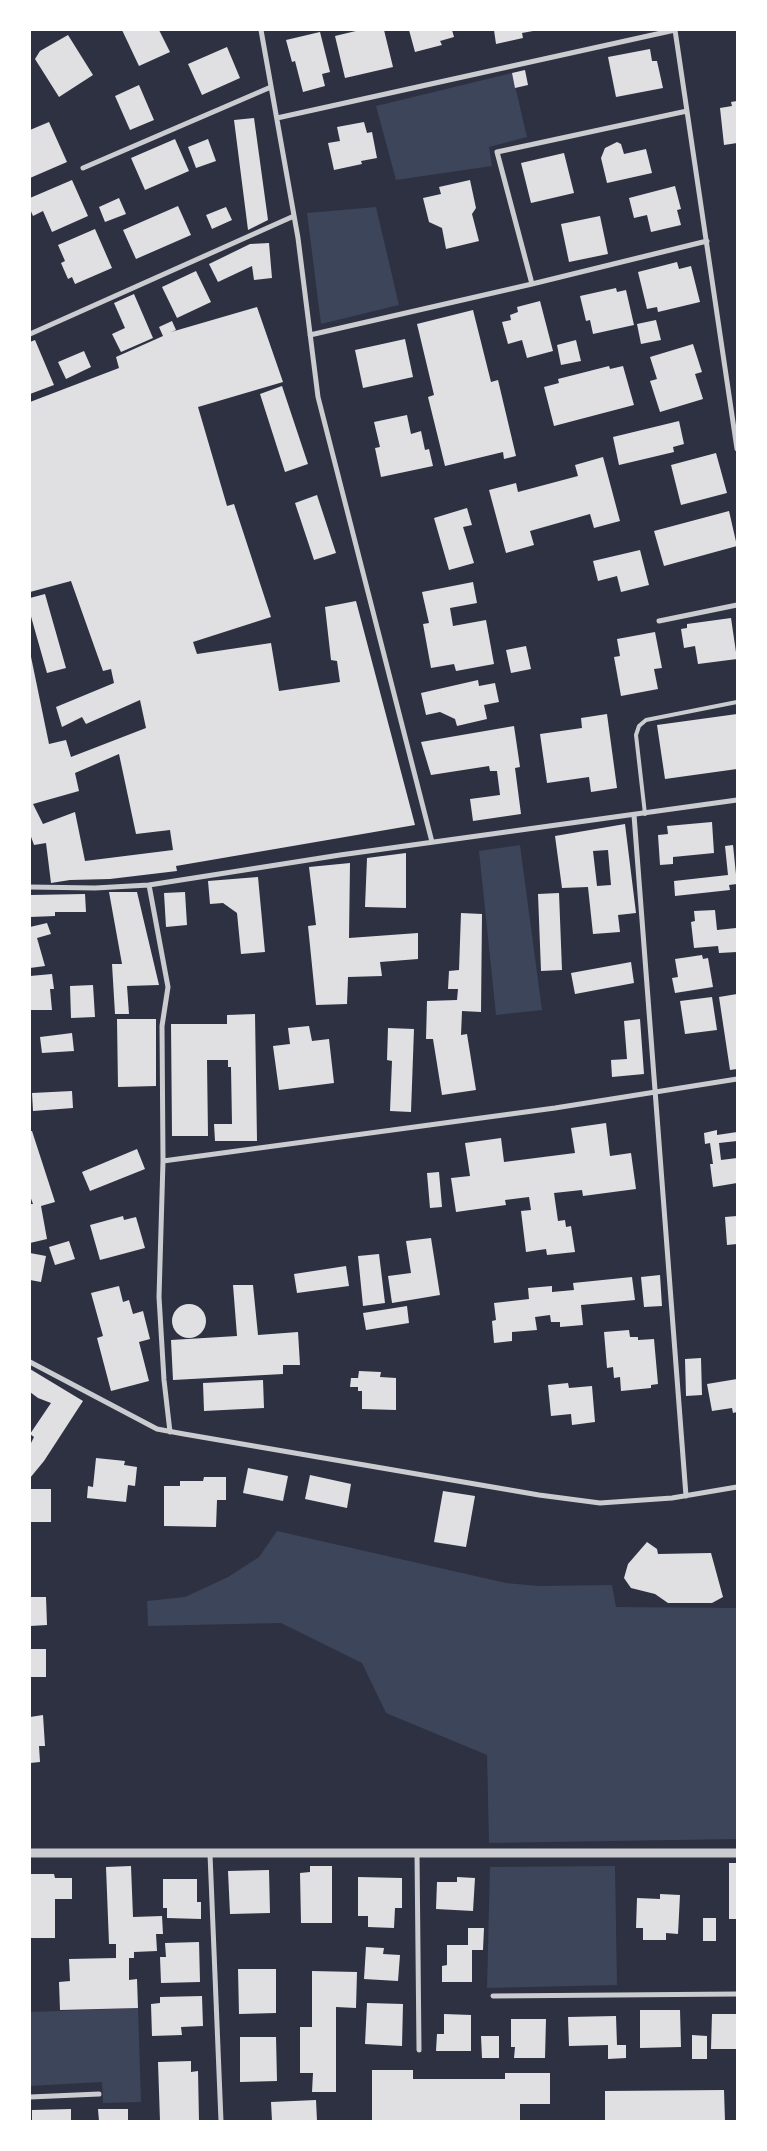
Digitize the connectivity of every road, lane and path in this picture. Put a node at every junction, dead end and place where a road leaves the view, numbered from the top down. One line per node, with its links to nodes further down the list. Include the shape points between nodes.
1 (261, 30): 3 (street)
2 (675, 30): 4 (street); 5 (street)
3 (271, 87): 5 (street); 6 (street)
4 (687, 111): 8 (street); 9 (street, via 497,152)
5 (276, 118): 7 (street)
6 (83, 168)
7 (294, 216): 10 (street); 11 (street)
8 (707, 241): 9 (street); 12 (street)
9 (532, 284): 11 (street)
10 (30, 334)
11 (310, 334): 19 (street, via 318,397)
12 (737, 448)
13 (737, 605): 14 (street)
14 (659, 621)
15 (737, 702): 17 (lane, via 646,720 639,726 636,735)
16 (737, 800): 17 (street)
17 (645, 814): 18 (street)
18 (634, 815): 19 (street); 23 (street)
19 (432, 842): 20 (street)
20 (150, 885): 21 (street); 24 (street, via 168,987 162,1026)
21 (30, 887)
22 (737, 1079): 23 (street)
23 (654, 1092): 24 (street); 28 (street)
24 (163, 1161): 26 (street, via 159,1297)
25 (30, 1362): 26 (street, via 157,1429)
26 (170, 1432): 28 (street, via 600,1503)
27 (737, 1487): 28 (street)
28 (686, 1496)
29 (30, 1853): 32 (street)
30 (417, 1853): 31 (street); 32 (street); 35 (street)
31 (737, 1853)
32 (210, 1854): 38 (street)
33 (737, 1994): 34 (street)
34 (493, 1996)
35 (419, 2050)
36 (99, 2094): 37 (street)
37 (30, 2097)
38 (221, 2121)

